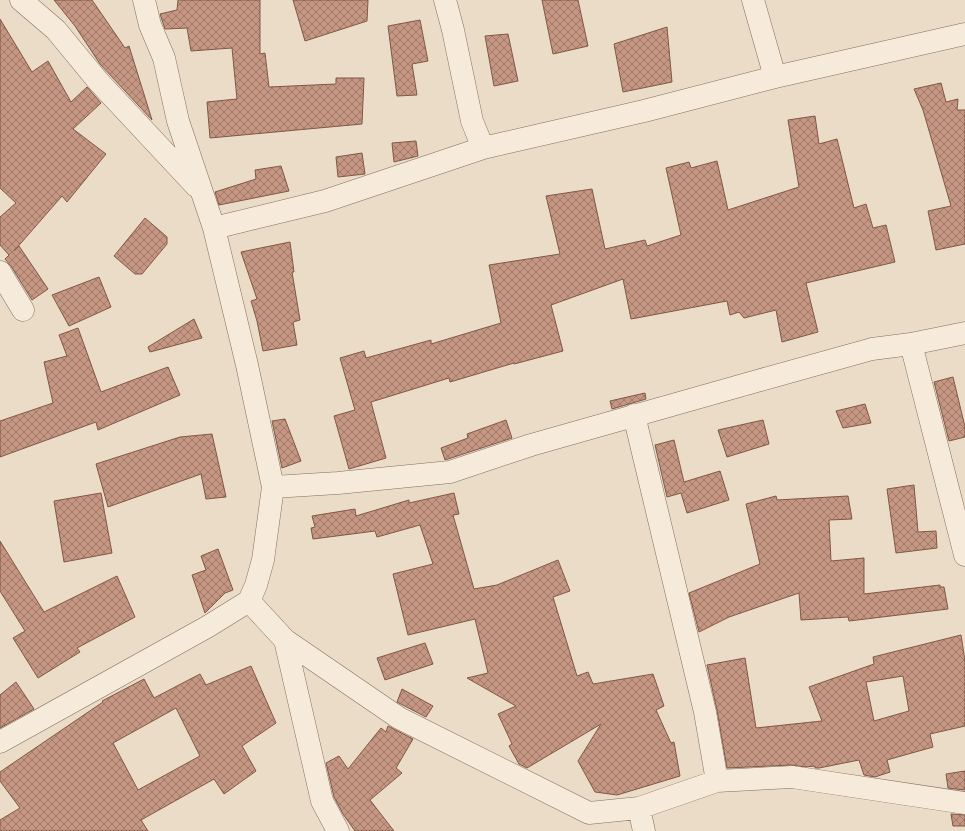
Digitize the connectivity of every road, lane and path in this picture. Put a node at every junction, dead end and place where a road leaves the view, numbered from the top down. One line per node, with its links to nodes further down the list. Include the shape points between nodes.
1 (21, 0): 8 (street, via 56,30 98,81)
2 (144, 0): 8 (street, via 150,25 164,58 178,121)
3 (445, 0): 7 (street, via 454,30 472,121)
4 (753, 0): 6 (street)
5 (965, 34): 6 (street)
6 (775, 77): 7 (street, via 644,111)
7 (483, 148): 9 (street, via 325,201)
8 (201, 192): 9 (street)
9 (214, 228): 15 (street)
10 (0, 272): 11 (street)
11 (23, 310)
12 (965, 332): 13 (street)
13 (911, 344): 14 (street, via 872,350); 16 (street)
14 (634, 415): 15 (street, via 450,472); 20 (street, via 705,712)
15 (273, 487): 17 (street, via 263,560)
16 (965, 555)
17 (249, 601): 18 (street); 19 (street)
18 (285, 640): 22 (street, via 399,718 588,813); 23 (street, via 322,801)
19 (0, 742)
20 (717, 781): 21 (street, via 792,777); 22 (street)
21 (965, 803)
22 (639, 808): 24 (street)
23 (338, 831)
24 (644, 831)

